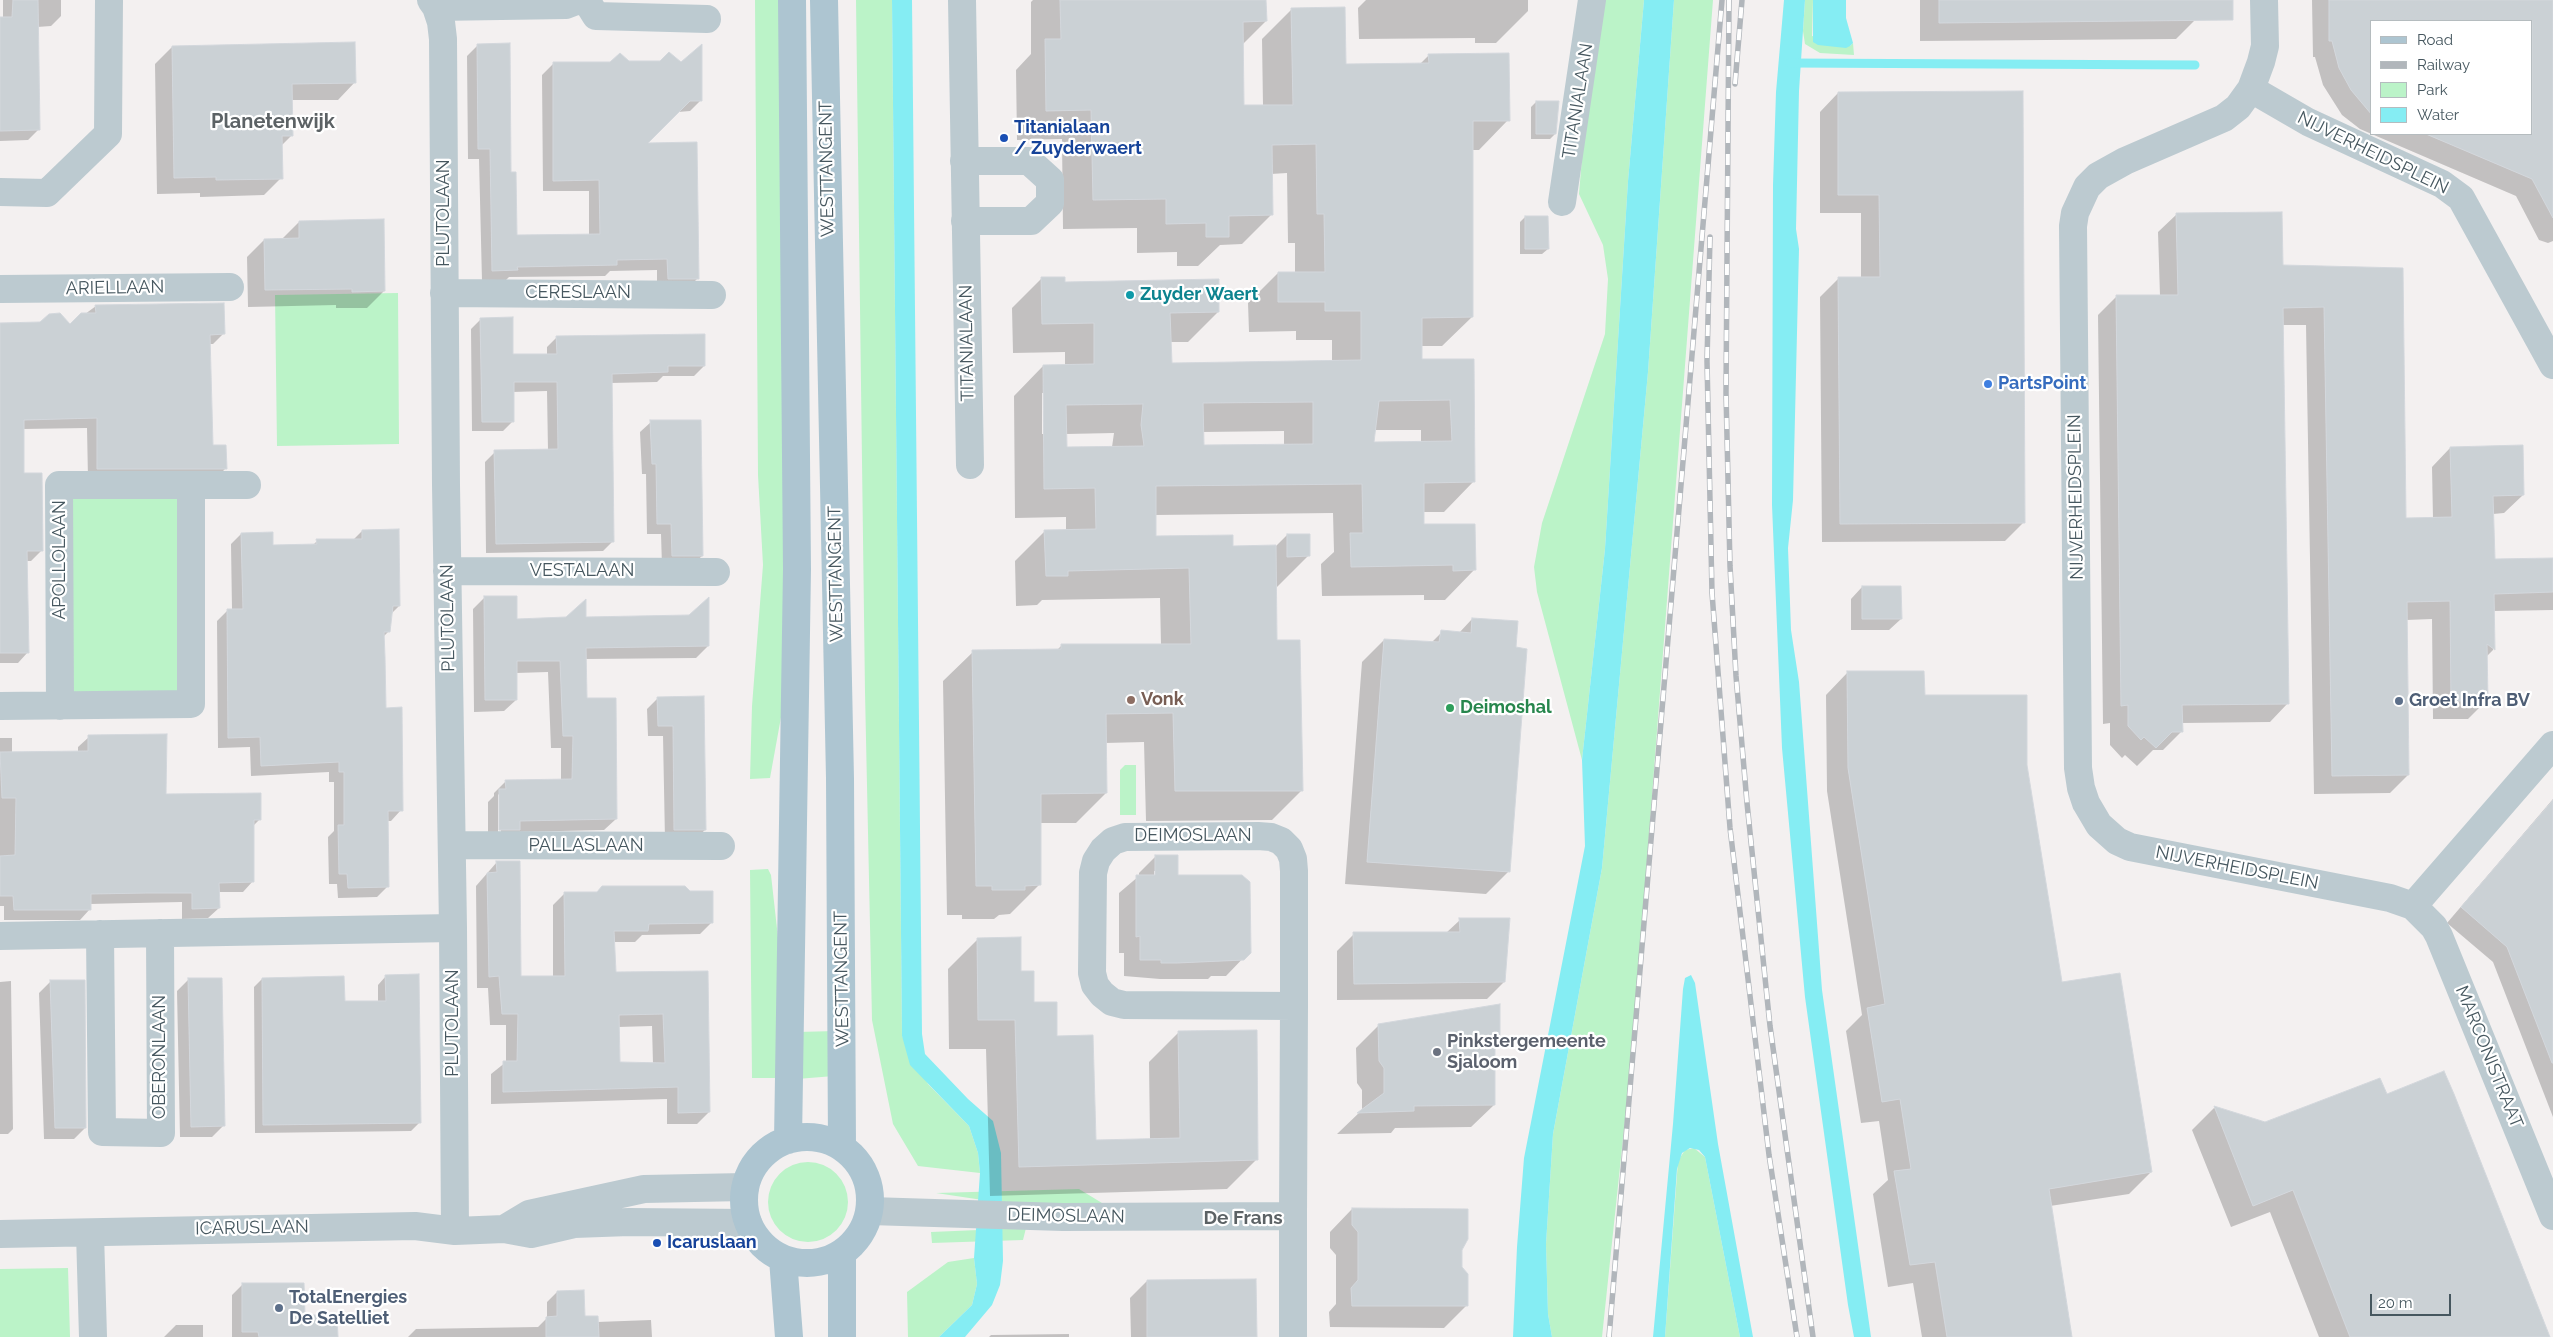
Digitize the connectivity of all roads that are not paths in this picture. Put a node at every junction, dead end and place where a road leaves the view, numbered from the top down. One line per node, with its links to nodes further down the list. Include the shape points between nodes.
1 (109, 0): 13 (street, via 108,134 47,193)
2 (579, 0): 9 (street, via 566,5)
3 (586, 0): 10 (street, via 596,16)
4 (792, 0): 37 (main road, WESTTANGENT, via 797,569)
5 (824, 0): 38 (main road, WESTTANGENT, via 840,768)
6 (962, 0): 12 (street, TITANIALAAN)
7 (1592, 0): 14 (street, TITANIALAAN)
8 (2264, 0): 11 (street, via 2262,62)
9 (433, 3): 18 (street, PLUTOLAAN, via 443,39)
10 (707, 18)
11 (2251, 89): 20 (street, NIJVERHEIDSPLEIN, via 2308,122 2442,184 2461,198); 31 (street, NIJVERHEIDSPLEIN, via 2238,107 2224,118 2098,176 2087,187 2076,213 2073,246 2078,768 2081,788 2099,825 2117,841 2130,847 2390,898)
12 (964, 161): 15 (street, TITANIALAAN); 15 (street, via 1029,161 1050,180 1050,203 1031,221)
13 (0, 192)
14 (1562, 202)
15 (965, 221): 21 (street, TITANIALAAN)
16 (230, 287): 17 (street, ARIELLAAN)
17 (0, 289)
18 (444, 293): 19 (street, CERESLAAN); 24 (street, PLUTOLAAN)
19 (712, 295)
20 (2553, 365)
21 (970, 465)
22 (247, 485): 23 (street, APOLLOLAAN)
23 (191, 486): 27 (street, via 191,704); 27 (street, APOLLOLAAN, via 59,485)
24 (447, 570): 25 (street, VESTALAAN); 29 (street, PLUTOLAAN)
25 (716, 572)
26 (0, 706): 27 (street)
27 (60, 706)
28 (2553, 745): 31 (street)
29 (452, 845): 30 (street, PALLASLAAN); 32 (street, PLUTOLAAN)
30 (721, 846)
31 (2413, 906): 42 (street, MARCONISTRAAT, via 2439,936)
32 (453, 928): 34 (street); 45 (street, PLUTOLAAN)
33 (100, 934): 34 (street); 34 (street, OBERONLAAN, via 102,1132 161,1133); 35 (street)
34 (160, 934)
35 (0, 936)
36 (1294, 1006): 36 (street, DEIMOSLAAN, via 1293,859 1281,842 1272,837 1258,836 1125,837 1103,850 1093,873 1092,973 1102,994 1112,1002 1124,1005); 41 (street, DEIMOSLAAN)
37 (788, 1140): 38 (main road, via 816,1137); 39 (main road, via 760,1158)
38 (842, 1147): 40 (main road, via 856,1160 865,1175 871,1199)
39 (745, 1187): 43 (main road); 44 (street, ICARUSLAAN, via 644,1189 529,1214)
40 (870, 1211): 41 (street, DEIMOSLAAN, via 1011,1216); 48 (main road, via 855,1242)
41 (1293, 1216): 53 (street)
42 (2553, 1216)
43 (748, 1223): 44 (street, ICARUSLAAN, via 574,1224 531,1234); 49 (main road, via 762,1245)
44 (504, 1229): 45 (street, ICARUSLAAN)
45 (455, 1231): 46 (street, ICARUSLAAN, via 405,1226)
46 (90, 1232): 47 (street, ICARUSLAAN); 50 (street)
47 (0, 1234)
48 (842, 1253): 49 (main road, via 807,1264); 52 (main road)
49 (783, 1259): 51 (main road)
50 (93, 1337)
51 (789, 1337)
52 (842, 1337)
53 (1294, 1337)

